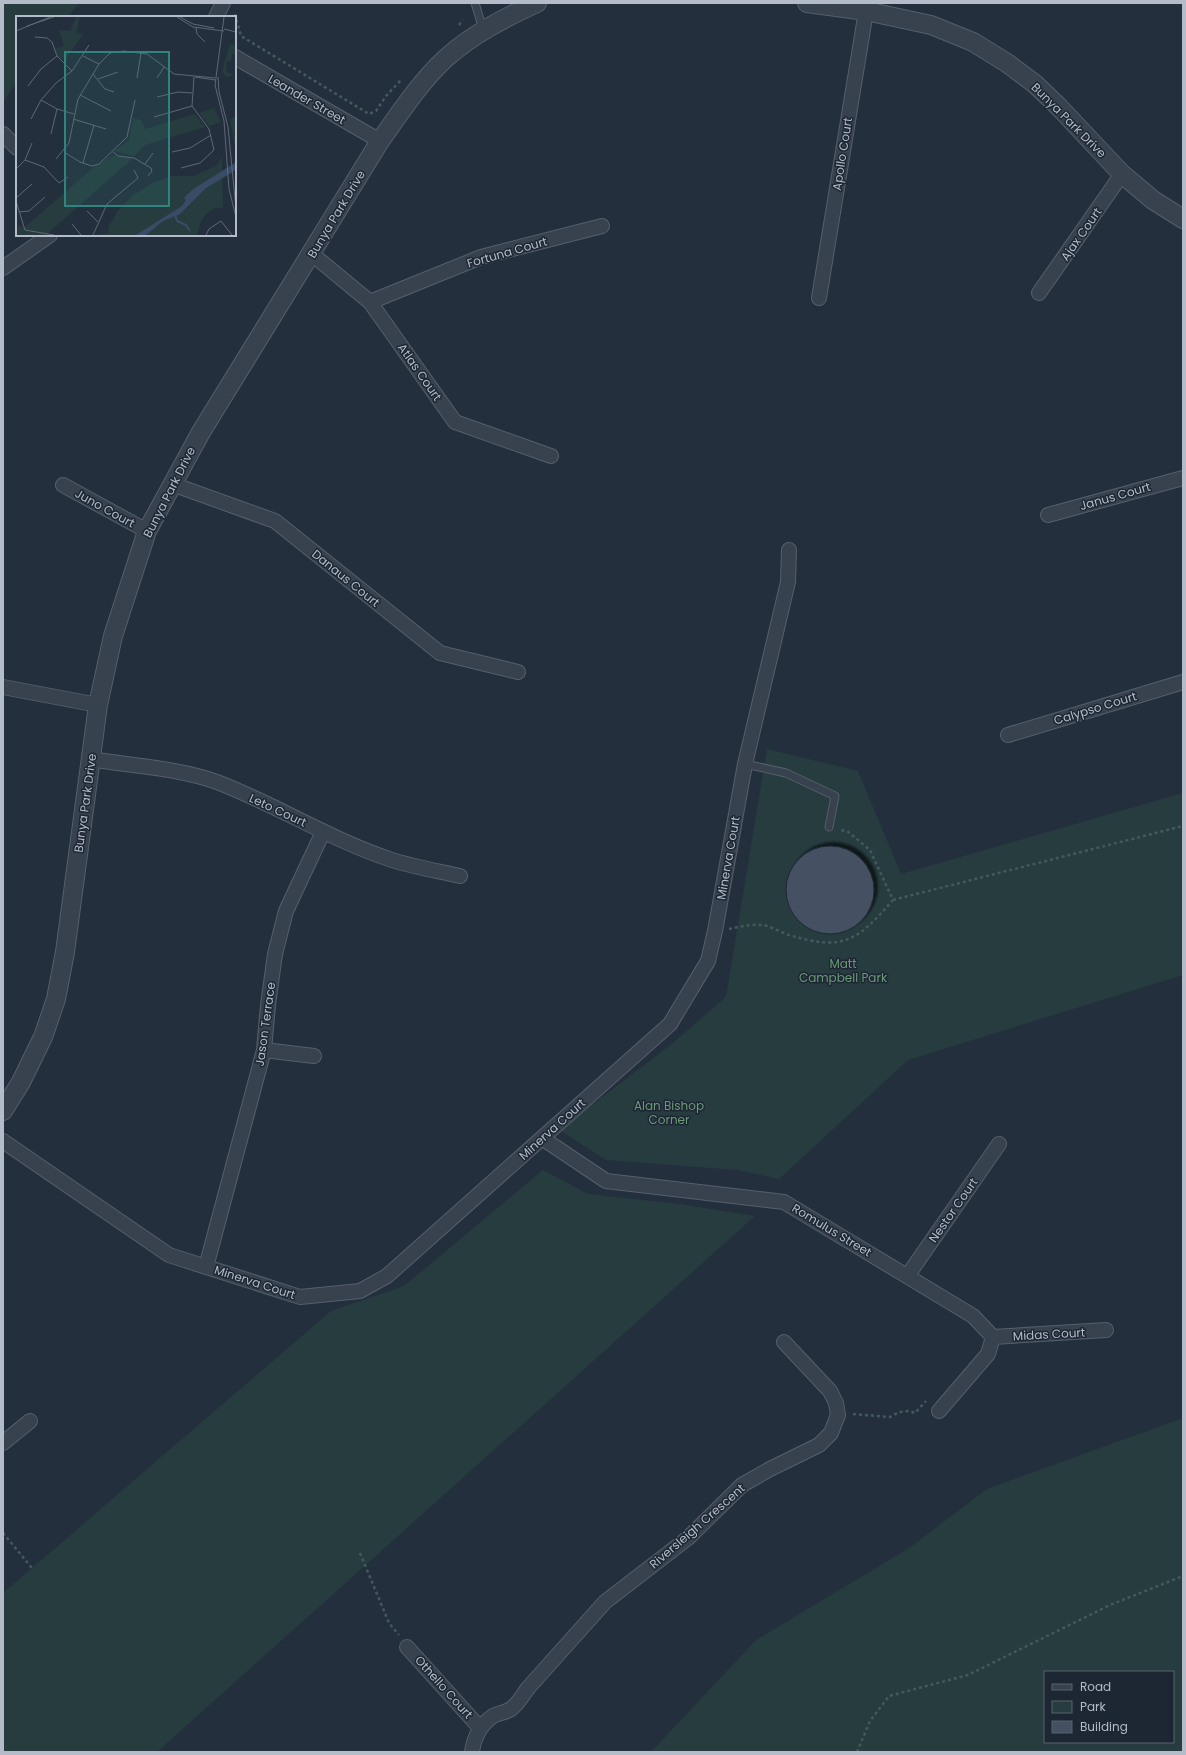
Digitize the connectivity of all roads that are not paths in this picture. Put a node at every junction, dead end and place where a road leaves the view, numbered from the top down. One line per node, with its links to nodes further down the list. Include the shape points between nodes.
1 (223, 3): 6 (street)
2 (475, 3): 7 (lane)
3 (537, 3): 7 (street, Bunya Park Drive)
4 (806, 3): 5 (street, Bunya Park Drive)
5 (866, 11): 12 (street, Bunya Park Drive, via 931,25 973,42 1007,63 1059,107); 19 (street, Apollo Court)
6 (216, 16)
7 (483, 30): 10 (street, Bunya Park Drive, via 445,58 409,100)
8 (236, 58): 10 (street, Leander Street)
9 (3, 134): 11 (street)
10 (380, 141): 16 (street, Bunya Park Drive)
11 (16, 147)
12 (1122, 174): 13 (street, Bunya Park Drive, via 1153,200); 18 (street, Ajax Court)
13 (1183, 220)
14 (602, 226): 20 (street, Fortuna Court, via 481,257)
15 (49, 236): 17 (street)
16 (312, 254): 20 (street, Atlas Court); 23 (street, Bunya Park Drive, via 201,432)
17 (3, 268)
18 (1039, 293)
19 (818, 298)
20 (370, 302): 21 (street, Atlas Court, via 455,422)
21 (551, 456)
22 (1183, 478): 25 (street, Janus Court)
23 (172, 484): 26 (street, Bunya Park Drive); 28 (street, Danaus Court, via 275,521 440,653)
24 (63, 485): 26 (street, Juno Court)
25 (1048, 515)
26 (147, 531): 31 (street, Bunya Park Drive, via 113,636)
27 (789, 550): 34 (street, Minerva Court, via 788,582)
28 (518, 672)
29 (1183, 682): 32 (street, Calypso Court)
30 (3, 686): 31 (street)
31 (98, 705): 33 (street, Bunya Park Drive)
32 (1008, 734)
33 (91, 759): 36 (street, Leto Court, via 183,773 216,782 270,805); 40 (street, Bunya Park Drive, via 65,952 56,999 43,1037 21,1082)
34 (744, 764): 35 (lane, via 786,773 835,796); 41 (street, Minerva Court, via 708,961 670,1024)
35 (829, 827)
36 (323, 832): 37 (street, Leto Court, via 393,861); 38 (street, Jason Terrace, via 286,911 275,954)
37 (460, 876)
38 (264, 1050): 39 (street); 44 (street, Jason Terrace)
39 (314, 1056)
40 (3, 1111)
41 (542, 1138): 44 (street, Minerva Court, via 387,1276 360,1291 300,1297); 45 (street, Romulus Street, via 606,1181 784,1202)
42 (3, 1141): 44 (street, Minerva Court, via 168,1255)
43 (999, 1144): 45 (street, Nestor Court)
44 (206, 1267)
45 (908, 1275): 47 (street, Romulus Street, via 973,1316)
46 (1106, 1330): 47 (street, Midas Court)
47 (993, 1337): 49 (street, via 988,1354)
48 (784, 1342): 53 (street, Riversleigh Crescent, via 830,1391 838,1415 831,1433 820,1446 742,1485 688,1538 606,1602 528,1688 521,1700 511,1709 494,1716)
49 (939, 1411)
50 (30, 1421): 51 (street)
51 (3, 1444)
52 (407, 1647): 53 (street, Othello Court)
53 (480, 1728): 54 (street, Riversleigh Crescent, via 474,1738)
54 (472, 1752)

